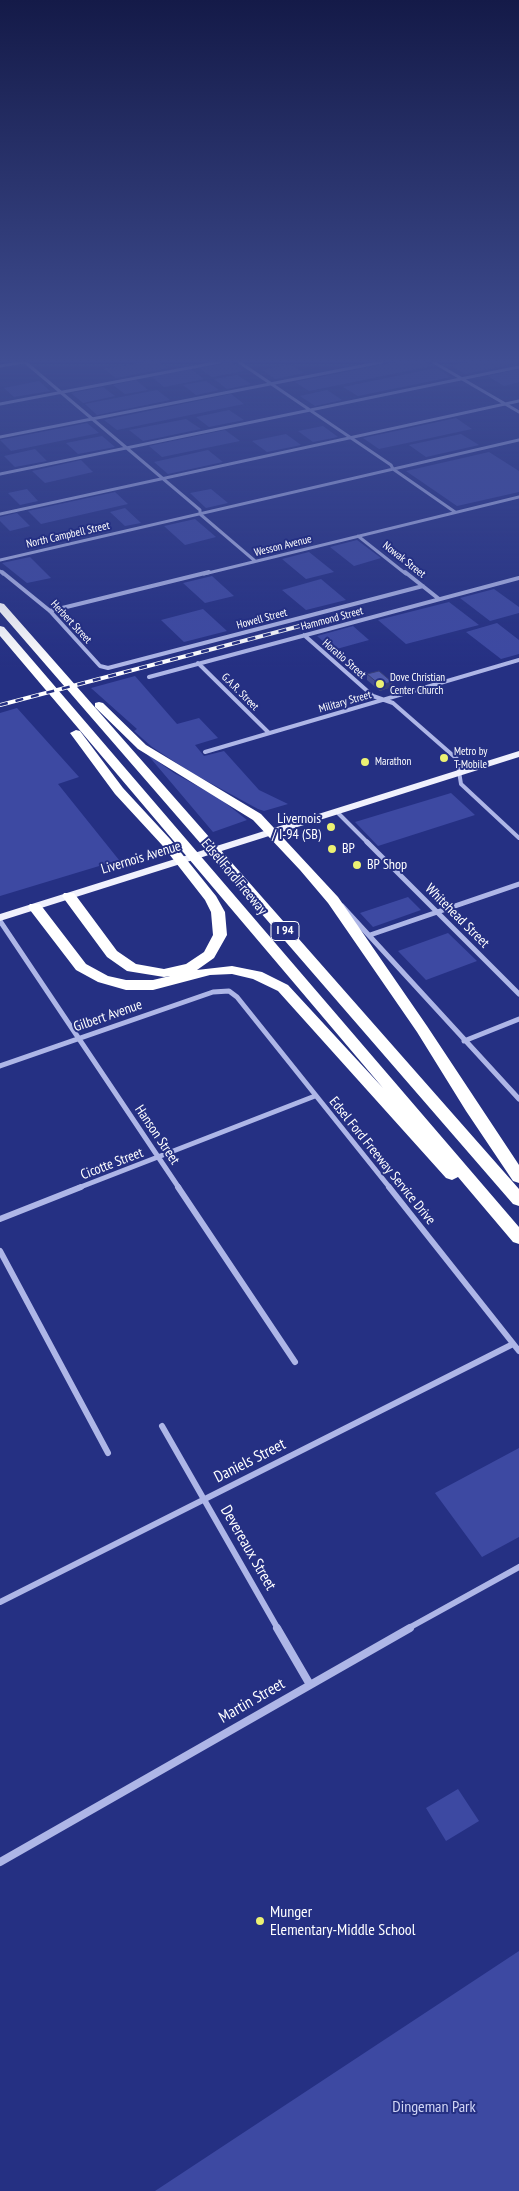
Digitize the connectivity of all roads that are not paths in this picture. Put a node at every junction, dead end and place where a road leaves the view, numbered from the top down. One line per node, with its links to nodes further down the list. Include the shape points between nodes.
1 (48, 464): 7 (street)
2 (146, 464): 8 (street)
3 (228, 464): 8 (street)
4 (390, 464): 6 (street)
5 (414, 464): 6 (street, North Campbell Street)
6 (393, 469): 10 (street); 12 (street, North Campbell Street)
7 (0, 474)
8 (163, 478): 11 (street); 12 (street, via 200,510)
9 (519, 497): 10 (street, Wesson Avenue)
10 (455, 512): 13 (street, Wesson Avenue)
11 (0, 514)
12 (200, 514): 14 (street, North Campbell Street); 15 (street)
13 (358, 536): 15 (street, Wesson Avenue); 18 (street, Nowak Street)
14 (0, 560)
15 (255, 561): 21 (street, Wesson Avenue)
16 (0, 571): 21 (street, Herbert Street)
17 (519, 578): 19 (street, Hammond Street)
18 (423, 586): 19 (street, Nowak Street); 27 (street, Howell Street)
19 (439, 599): 23 (street, Hammond Street)
20 (0, 606): 25 (highway, Edsel Ford Freeway / I 94)
21 (50, 610): 27 (street, Herbert Street)
22 (0, 629): 29 (highway, Edsel Ford Freeway / I 94)
23 (304, 635): 26 (street, Hammond Street); 30 (street, Horatio Street, via 373,696)
24 (519, 660): 30 (street, Military Street)
25 (50, 662): 36 (highway, via 68,674 142,746 257,817); 55 (highway, Edsel Ford Freeway / I 94)
26 (198, 663): 28 (street, Hammond Street); 31 (street, G.A.R. Street)
27 (104, 667)
28 (150, 677)
29 (44, 681): 39 (highway, via 56,707 119,790 166,842 211,900 218,912 220,935 209,955 190,968 164,972 132,968 112,954); 56 (highway, Edsel Ford Freeway / I 94)
30 (383, 700): 31 (street, Military Street); 34 (street, Horatio Street, via 393,703 457,759)
31 (269, 733): 32 (street, Military Street)
32 (205, 752)
33 (519, 754): 34 (main road, Livernois Avenue)
34 (459, 773): 35 (main road, Livernois Avenue); 37 (street, Horatio Street, via 461,784)
35 (337, 812): 36 (main road, Livernois Avenue); 42 (street, Whitehead Street)
36 (267, 834): 39 (main road, Livernois Avenue); 40 (highway)
37 (519, 838)
38 (519, 884): 42 (street)
39 (69, 896): 41 (main road, Livernois Avenue)
40 (333, 900): 44 (street); 54 (highway)
41 (35, 906): 43 (main road, Livernois Avenue); 56 (highway, via 74,960 89,973 103,979 126,985 153,985 204,972 232,970 257,975 283,988 444,1167)
42 (437, 912): 44 (street); 46 (street, Whitehead Street)
43 (0, 919): 48 (street, Hanson Street)
44 (370, 935): 49 (street)
45 (225, 990): 48 (street, Gilbert Avenue); 51 (street, Edsel Ford Freeway Service Drive, via 237,996)
46 (519, 994)
47 (519, 1019): 49 (street)
48 (79, 1038): 50 (street, Gilbert Avenue); 53 (street, Hanson Street)
49 (464, 1040): 52 (street)
50 (0, 1066)
51 (315, 1096): 53 (street, Cicotte Street); 60 (street, Edsel Ford Freeway Service Drive)
52 (519, 1100)
53 (158, 1158): 57 (street, Cicotte Street); 62 (street, Hanson Street)
54 (519, 1177)
55 (519, 1200)
56 (490, 1206): 58 (highway, Edsel Ford Freeway / I 94)
57 (0, 1219)
58 (519, 1238)
59 (0, 1251): 64 (street)
60 (513, 1344): 61 (street, Edsel Ford Freeway Service Drive); 65 (street, Daniels Street)
61 (519, 1351)
62 (295, 1362)
63 (162, 1426): 65 (street, Devereaux Street)
64 (108, 1453)
65 (204, 1500): 67 (street, Daniels Street); 68 (street, Devereaux Street)
66 (519, 1567): 68 (street, Martin Street)
67 (0, 1602)
68 (310, 1684): 69 (street, Martin Street)
69 (0, 1862)

